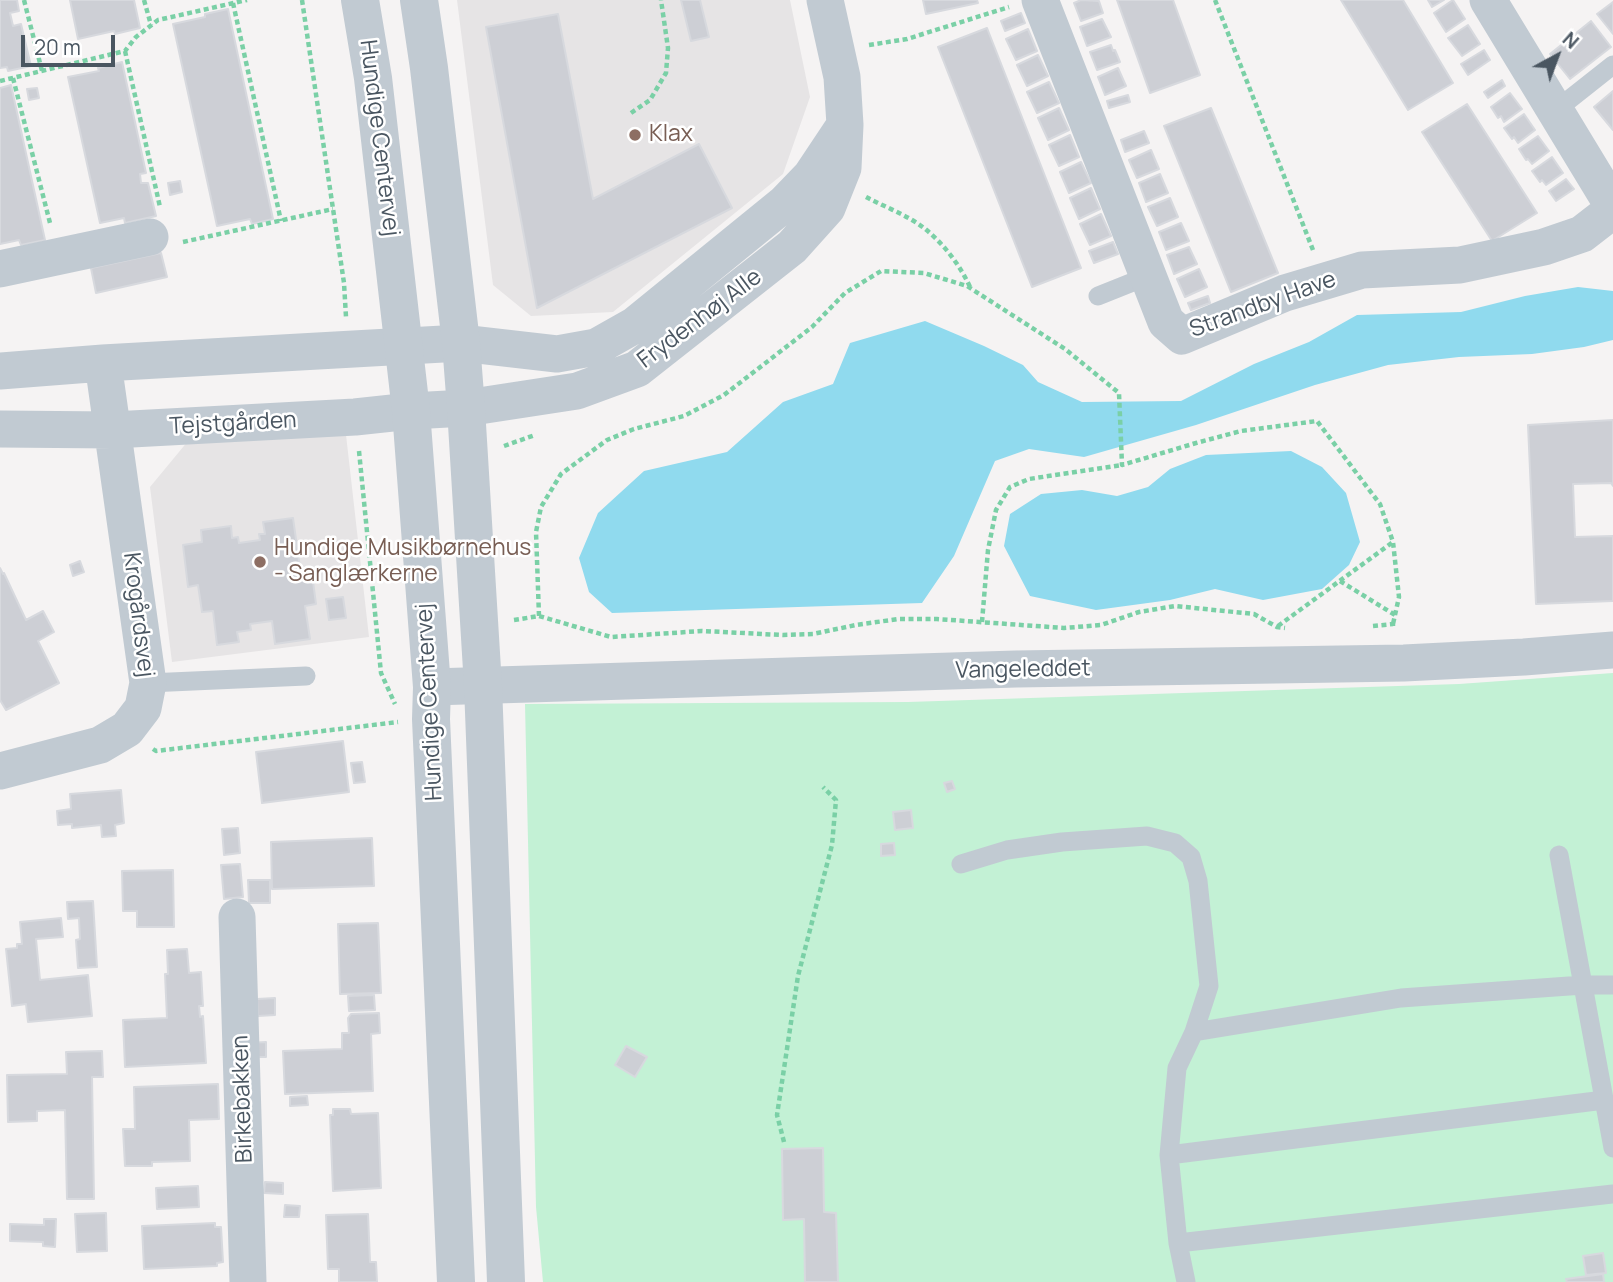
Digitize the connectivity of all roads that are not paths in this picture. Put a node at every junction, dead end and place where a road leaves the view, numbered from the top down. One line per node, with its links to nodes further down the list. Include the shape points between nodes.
1 (360, 0): 15 (street, Hundige Centervej)
2 (419, 0): 14 (street)
3 (825, 0): 8 (street, Frydenhøj Alle, via 842,77)
4 (1488, 0): 7 (street, Strandby Have)
5 (1030, 2): 12 (street, Strandby Have)
6 (1613, 65): 7 (lane)
7 (1556, 110): 9 (street, Strandby Have)
8 (845, 125): 14 (street, Frydenhøj Alle, via 811,176 785,203 635,325 596,347 557,354); 18 (street, Frydenhøj Alle, via 843,168 827,208 792,247 637,369 577,391)
9 (1613, 208): 12 (street, Strandby Have, via 1583,234 1544,247 1460,265 1362,270 1285,293 1182,336 1166,322)
10 (164, 229): 11 (street)
11 (0, 269)
12 (1148, 276): 13 (lane)
13 (1098, 296)
14 (461, 344): 15 (street); 18 (street)
15 (404, 347): 16 (street); 19 (street, Hundige Centervej)
16 (103, 363): 17 (street); 21 (street, Krogårdsvej)
17 (0, 371)
18 (466, 408): 19 (street, Tejstgården); 25 (street)
19 (411, 411): 21 (street, Tejstgården); 26 (street, Hundige Centervej)
20 (0, 429): 21 (street, Tejstgården)
21 (113, 430): 24 (street, Krogårdsvej)
22 (1613, 650): 25 (street, Vangeleddet, via 1404,663)
23 (306, 676): 24 (lane)
24 (148, 683): 27 (street, Krogårdsvej, via 143,708 127,729 100,745)
25 (483, 686): 26 (street, Vangeleddet); 41 (street)
26 (422, 709): 40 (street, Hundige Centervej)
27 (0, 771)
28 (1559, 855): 31 (lane)
29 (961, 864): 33 (lane, via 1007,850 1062,842 1147,836 1175,843 1191,857 1204,933 1209,986)
30 (237, 917): 39 (street, Birkebakken)
31 (1583, 985): 32 (lane); 33 (lane, via 1401,998); 34 (lane)
32 (1613, 985)
33 (1194, 1032): 36 (lane, via 1177,1068)
34 (1604, 1100): 35 (lane); 36 (lane)
35 (1613, 1149)
36 (1169, 1155): 38 (lane)
37 (1613, 1194): 38 (lane)
38 (1178, 1243): 42 (lane)
39 (248, 1282)
40 (456, 1282)
41 (506, 1282)
42 (1186, 1282)

